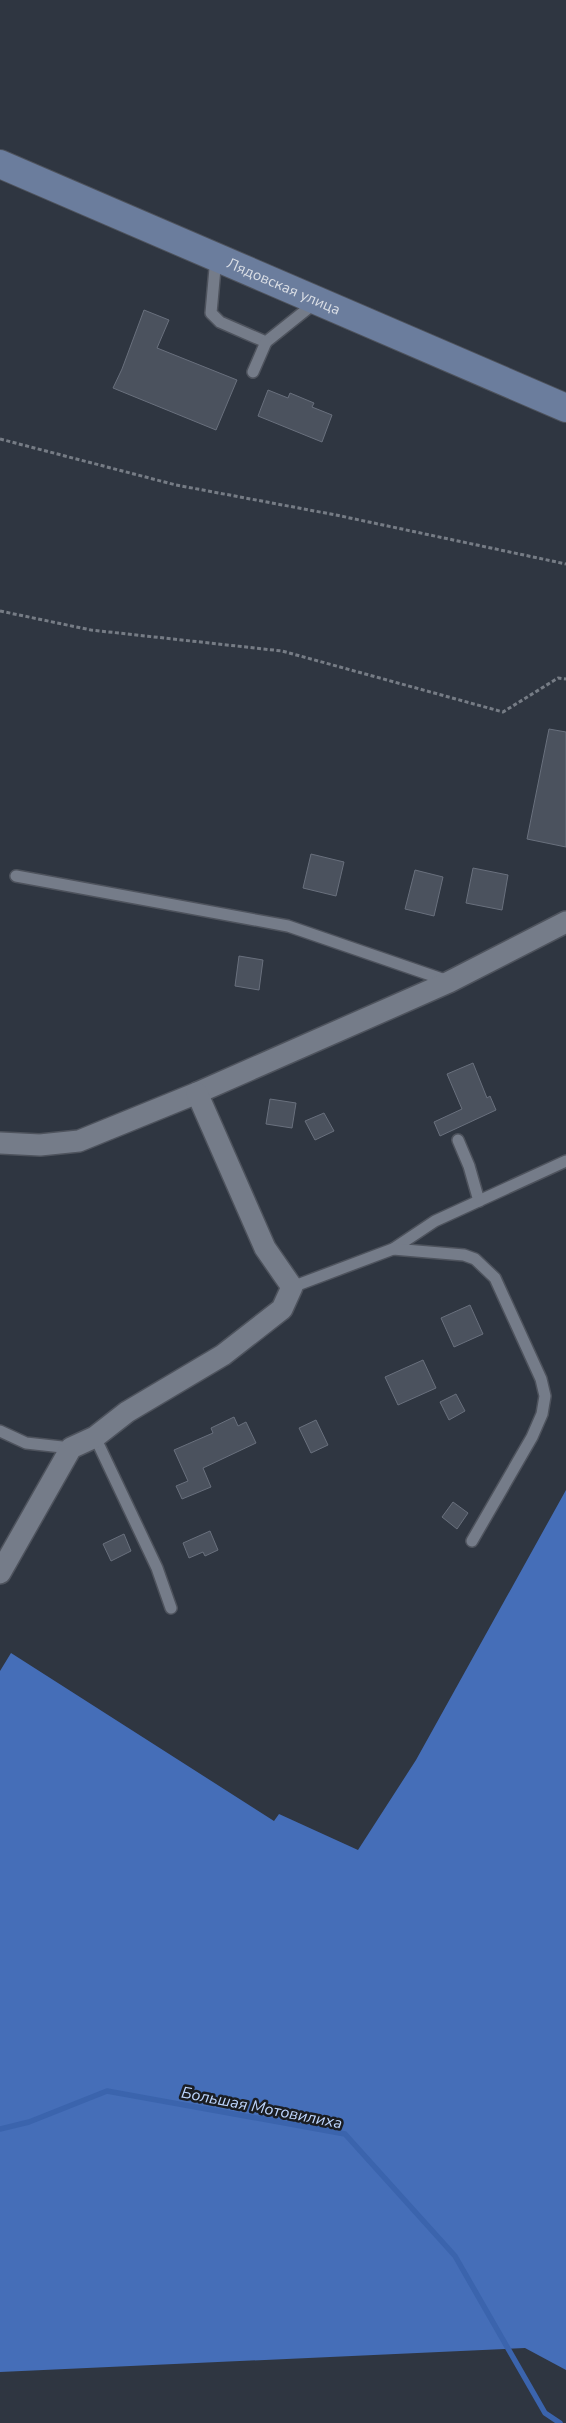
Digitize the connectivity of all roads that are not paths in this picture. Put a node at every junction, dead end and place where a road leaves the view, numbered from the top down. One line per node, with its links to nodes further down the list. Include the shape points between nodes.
1 (0, 164): 2 (main road, Лядовская улица)
2 (216, 257): 3 (main road, Лядовская улица); 4 (lane, via 211,313 220,322)
3 (318, 301): 4 (lane); 6 (main road, Лядовская улица)
4 (266, 342): 5 (lane)
5 (253, 372)
6 (566, 408)
7 (16, 876): 9 (lane, via 288,926)
8 (566, 922): 9 (street)
9 (449, 982): 10 (street)
10 (197, 1093): 12 (street, via 79,1141 40,1145); 16 (street, via 264,1248)
11 (458, 1140): 14 (lane)
12 (0, 1143)
13 (566, 1161): 14 (lane)
14 (478, 1201): 15 (lane, via 435,1221)
15 (393, 1249): 16 (lane); 20 (lane, via 464,1255 485,1267 495,1278 541,1379 545,1396 542,1414)
16 (292, 1287): 18 (street, via 282,1309 255,1332 223,1355 126,1412)
17 (0, 1431): 19 (lane, via 26,1443)
18 (95, 1437): 19 (street); 22 (lane, via 157,1568)
19 (71, 1448): 21 (street)
20 (472, 1541)
21 (0, 1573)
22 (171, 1608)

